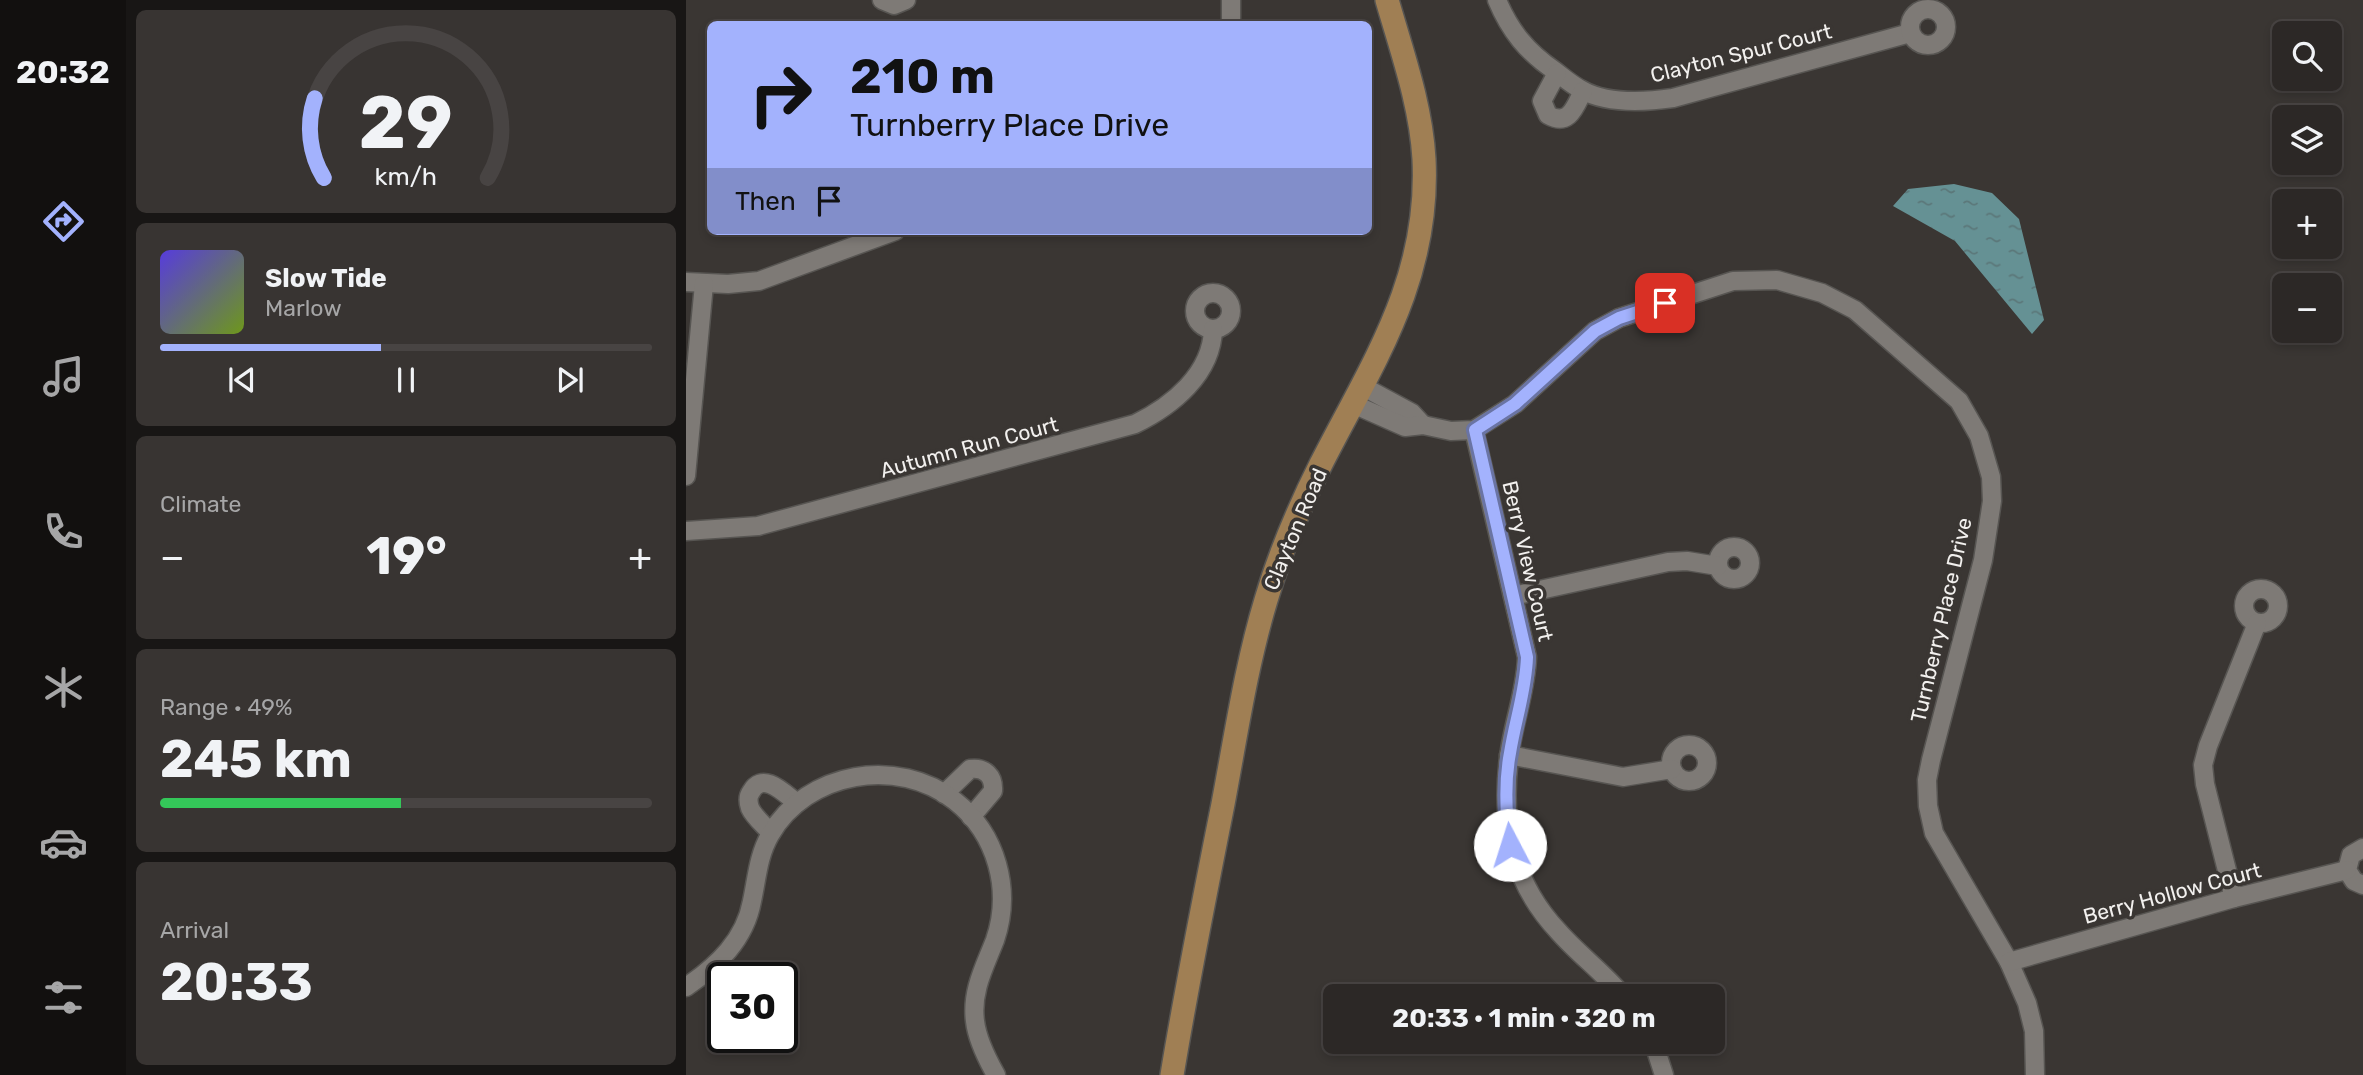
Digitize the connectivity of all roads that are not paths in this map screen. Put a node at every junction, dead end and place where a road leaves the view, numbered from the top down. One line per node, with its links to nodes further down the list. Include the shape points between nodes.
1 (882, 0): 2 (street, via 894,5)
2 (906, 0)
3 (1231, 0): 6 (street)
4 (1387, 0): 13 (main road, Clayton Road, via 1419,120 1423,208 1409,283)
5 (1497, 0): 8 (street, Clayton Spur Court, via 1520,41)
6 (1231, 21)
7 (1910, 33): 9 (street, Clayton Spur Court, via 1673,98 1630,100)
8 (1557, 73): 9 (street, Clayton Spur Court); 9 (street, via 1542,101 1548,115 1558,119 1572,114)
9 (1583, 91)
10 (884, 235): 11 (street, via 759,281)
11 (695, 283): 15 (street)
12 (1213, 329): 16 (street, Autumn Run Court, via 1204,363 1185,390 1135,424 758,526)
13 (1357, 395): 14 (street, via 1412,413 1423,425); 35 (main road, Clayton Road, via 1290,529 1259,623)
14 (1475, 430): 18 (street, Berry View Court); 30 (street, Turnberry Place Drive, via 1515,404 1595,331 1619,318 1733,281 1777,280 1822,293 1855,310 1959,401 1979,436 1991,477 1992,501 1983,560 1927,780 1928,806 1934,833)
15 (686, 476)
16 (686, 531)
17 (1718, 566): 18 (street, via 1668,562)
18 (1513, 596): 20 (street, Berry View Court, via 1527,677)
19 (2257, 623): 29 (street, via 2203,765)
20 (1509, 755): 21 (street, via 1622,777); 31 (street, Berry View Court, via 1510,845 1529,891 1558,932)
21 (1672, 769)
22 (944, 794): 23 (street, via 916,780 865,775 829,784); 24 (street); 24 (street, via 970,769 988,773 993,791)
23 (797, 803): 25 (street); 25 (street, via 773,784 754,787 748,798 751,810)
24 (971, 817): 34 (street, via 990,843 1002,886 1001,920 979,977 975,1021)
25 (771, 833): 32 (street, via 738,938 706,974)
26 (2363, 848): 27 (street, via 2351,855)
27 (2347, 870): 28 (street); 29 (street, Berry Hollow Court)
28 (2363, 885)
29 (2234, 898): 30 (street, Berry Hollow Court)
30 (2009, 962): 37 (street, Turnberry Place Drive, via 2034,1031)
31 (1611, 984)
32 (686, 987)
33 (1657, 1054): 36 (street)
34 (996, 1075)
35 (1171, 1075)
36 (1664, 1075)
37 (2035, 1075)

